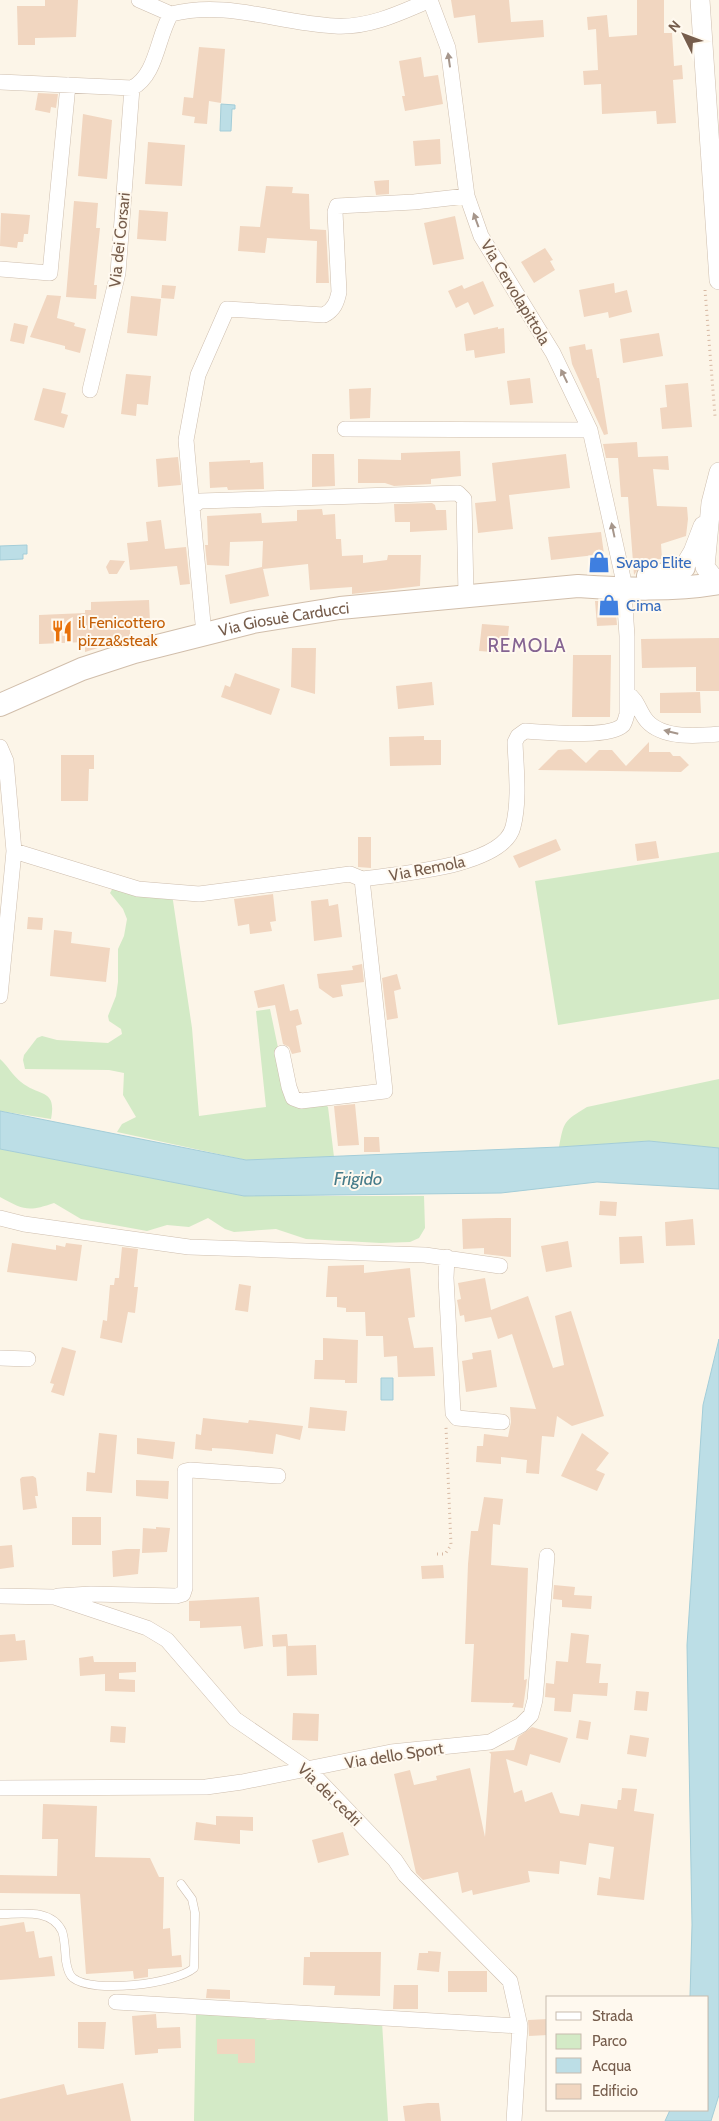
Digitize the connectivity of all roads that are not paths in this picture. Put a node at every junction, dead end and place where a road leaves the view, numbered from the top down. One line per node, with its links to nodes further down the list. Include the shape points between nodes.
1 (139, 0): 4 (street)
2 (430, 0): 4 (street, via 383,21 336,26 297,21 241,4 210,3); 9 (street, Via Cervolapittola, one-way to 2, via 448,48)
3 (700, 0): 8 (street)
4 (171, 14): 7 (street, via 147,75)
5 (0, 82): 6 (street)
6 (68, 85): 7 (street); 10 (street, via 50,273)
7 (132, 88): 12 (street, Via dei Corsari, via 118,273)
8 (715, 162): 11 (street)
9 (467, 196): 14 (street, Via Cervolapittola, one-way to 9, via 553,353 481,236); 17 (street, via 337,206 339,292 337,304 329,313 227,309 198,375 186,440)
10 (0, 269)
11 (719, 280)
12 (90, 390)
13 (345, 430): 14 (street)
14 (590, 430): 20 (street, Via Cervolapittola, one-way to 14)
15 (719, 475): 16 (street)
16 (712, 504): 18 (street); 19 (street, via 706,566)
17 (192, 507): 21 (street, via 200,501 458,493 464,500); 22 (street)
18 (684, 567): 20 (main road, Via Giosuè Carducci, via 670,574)
19 (717, 579): 20 (main road, Via Giosuè Carducci, via 702,586)
20 (623, 582): 21 (main road, Via Giosuè Carducci); 23 (street, Via Remola)
21 (466, 595): 22 (main road, Via Giosuè Carducci, via 340,608 253,622)
22 (204, 634): 24 (main road, Via Giosuè Carducci, via 82,669)
23 (627, 693): 25 (street, one-way to 23, via 674,734 660,729 647,721 633,697); 28 (street, Via Remola, via 627,714 624,724 617,729 583,734 525,731 518,736 513,828 500,845 458,864)
24 (0, 704)
25 (719, 734)
26 (0, 747): 27 (street, via 6,761)
27 (14, 851): 28 (street, via 138,889 200,894 350,874); 29 (street)
28 (362, 879): 30 (street, via 385,1091 301,1101 293,1098)
29 (0, 996)
30 (282, 1054)
31 (0, 1218): 32 (street, via 189,1247)
32 (447, 1257): 33 (street); 36 (street, via 453,1413 457,1418)
33 (500, 1266)
34 (0, 1358): 35 (street)
35 (28, 1359)
36 (502, 1422)
37 (278, 1476): 40 (street, via 185,1471 183,1594)
38 (547, 1556): 41 (street, Via dello Sport, via 535,1700 531,1715 521,1725 490,1742 391,1752)
39 (0, 1596): 40 (street, Via dei cedri)
40 (54, 1597): 41 (street, Via dei cedri, via 160,1634 236,1719)
41 (308, 1769): 42 (street, Via dello Sport, via 206,1787); 46 (street, Via dei cedri, via 395,1860 405,1875 510,1981)
42 (0, 1788)
43 (181, 1884): 44 (lane, via 192,1899 195,1913 194,1968 186,1975 144,1984 87,1984 72,1978 67,1968 62,1932 56,1923 47,1916)
44 (0, 1914)
45 (116, 2002): 46 (street)
46 (520, 2026): 47 (street, Via dei cedri)
47 (514, 2121)

